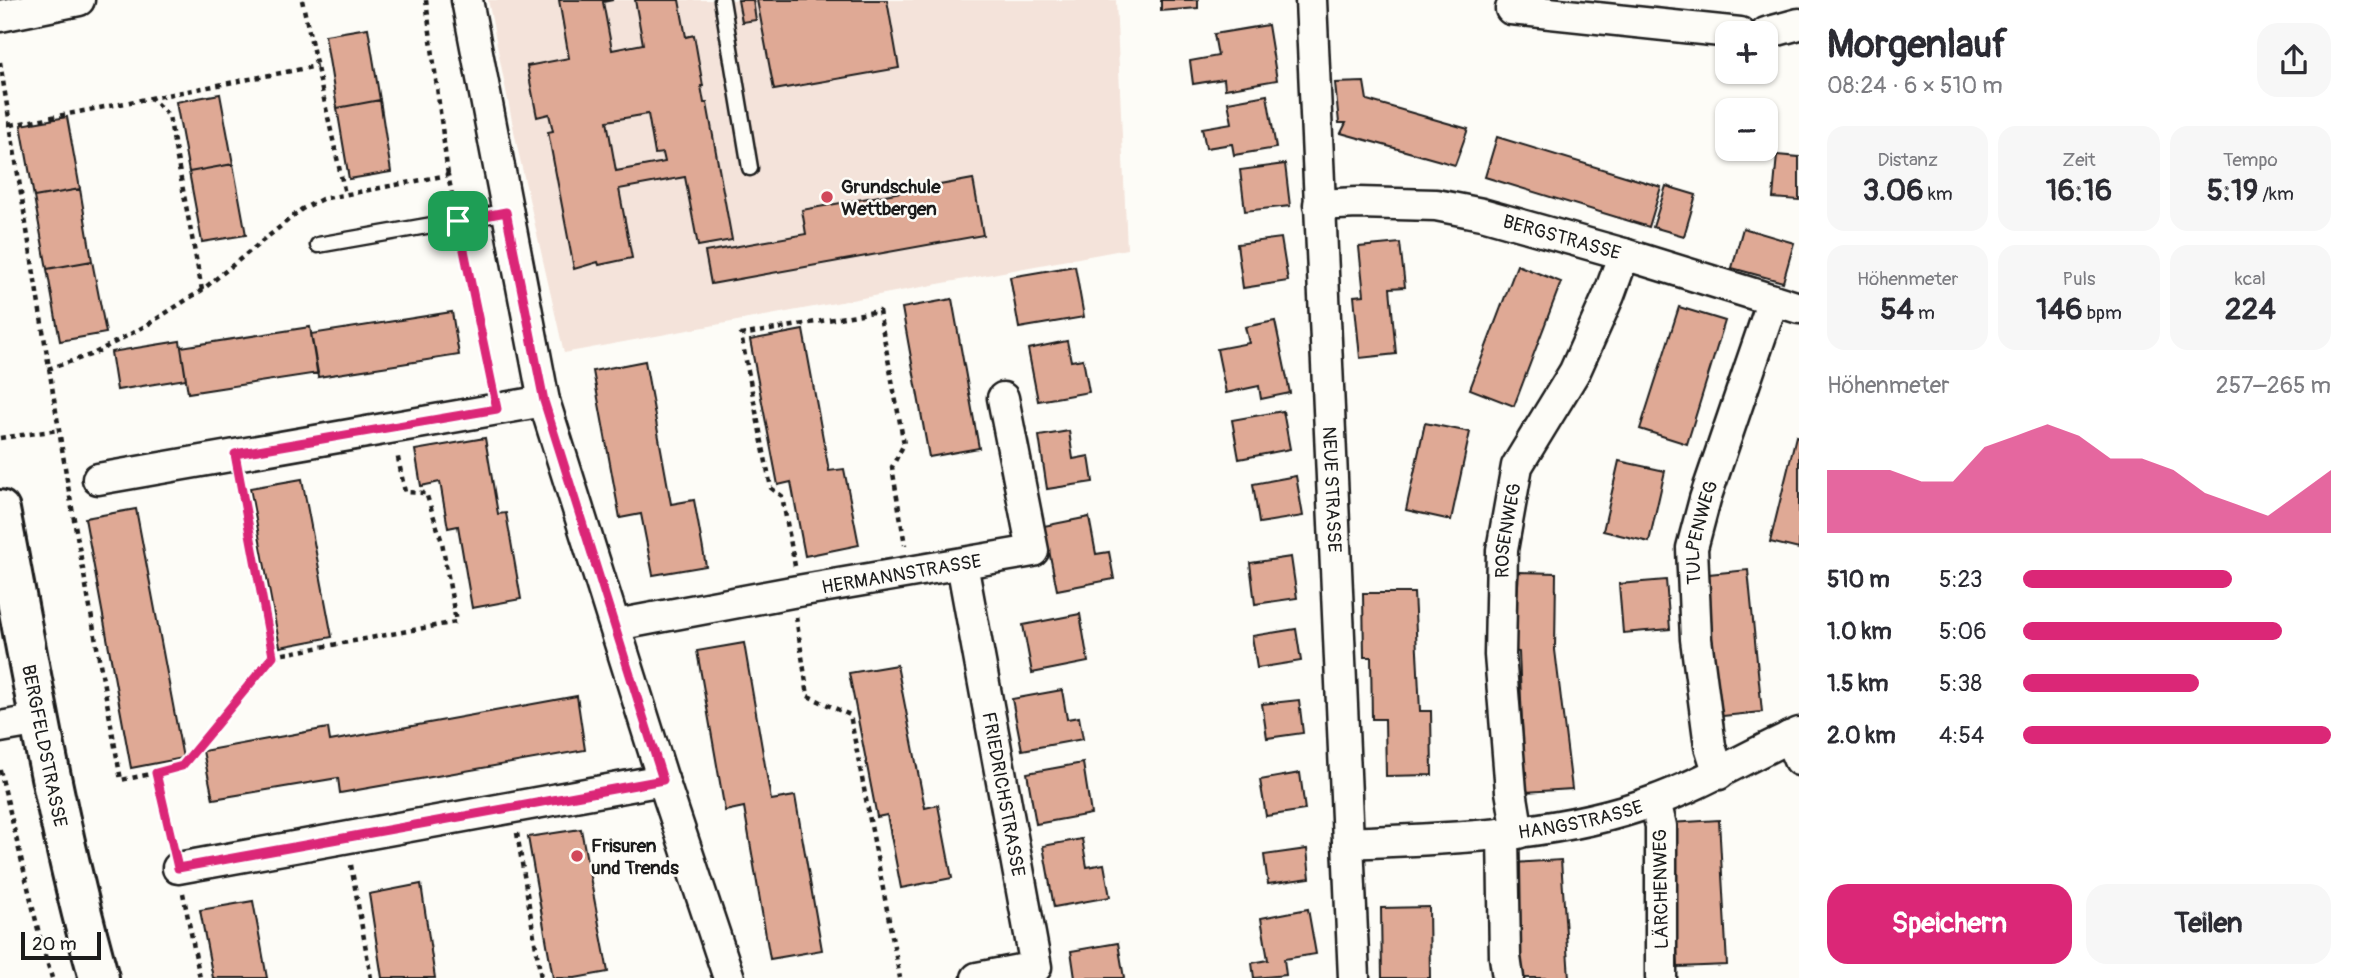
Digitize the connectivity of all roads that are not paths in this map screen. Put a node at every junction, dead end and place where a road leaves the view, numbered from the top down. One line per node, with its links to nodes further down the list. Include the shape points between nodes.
1 (79, 0): 6 (street)
2 (467, 0): 12 (street)
3 (722, 0): 10 (lane)
4 (1311, 0): 11 (street, NEUE STRASSE)
5 (1511, 9): 8 (street)
6 (0, 16)
7 (1799, 24): 9 (street)
8 (1715, 30)
9 (1778, 30)
10 (750, 168)
11 (1319, 205): 14 (street, BERGSTRASSE, via 1436,205); 29 (street, NEUE STRASSE)
12 (506, 212): 13 (lane); 17 (street)
13 (318, 245)
14 (1624, 254): 15 (street, BERGSTRASSE); 28 (street, ROSENWEG, via 1575,372 1517,466 1502,550 1500,655)
15 (1786, 304): 25 (street, TULPENWEG, via 1705,499 1692,548 1696,639 1710,746)
16 (1003, 398): 20 (street, HERMANNSTRASSE, via 1033,551)
17 (544, 401): 18 (street); 21 (street)
18 (98, 479)
19 (0, 510): 22 (street, BERGFELDSTRASSE)
20 (962, 564): 21 (street, HERMANNSTRASSE); 33 (street, FRIEDRICHSTRASSE, via 1036,967)
21 (616, 625): 26 (street)
22 (40, 720): 23 (street); 31 (street, BERGFELDSTRASSE)
23 (0, 727)
24 (1796, 743): 25 (street, HANGSTRASSE)
25 (1719, 774): 27 (street, HANGSTRASSE)
26 (663, 780): 30 (street); 32 (street)
27 (1655, 801): 28 (street, HANGSTRASSE, via 1607,816); 36 (street, LÄRCHENWEG, via 1661,826)
28 (1511, 834): 29 (street, HANGSTRASSE); 35 (street, ROSENWEG)
29 (1348, 843): 34 (street, NEUE STRASSE)
30 (178, 868)
31 (99, 978)
32 (729, 978)
33 (977, 978)
34 (1354, 978)
35 (1508, 978)
36 (1661, 978)

